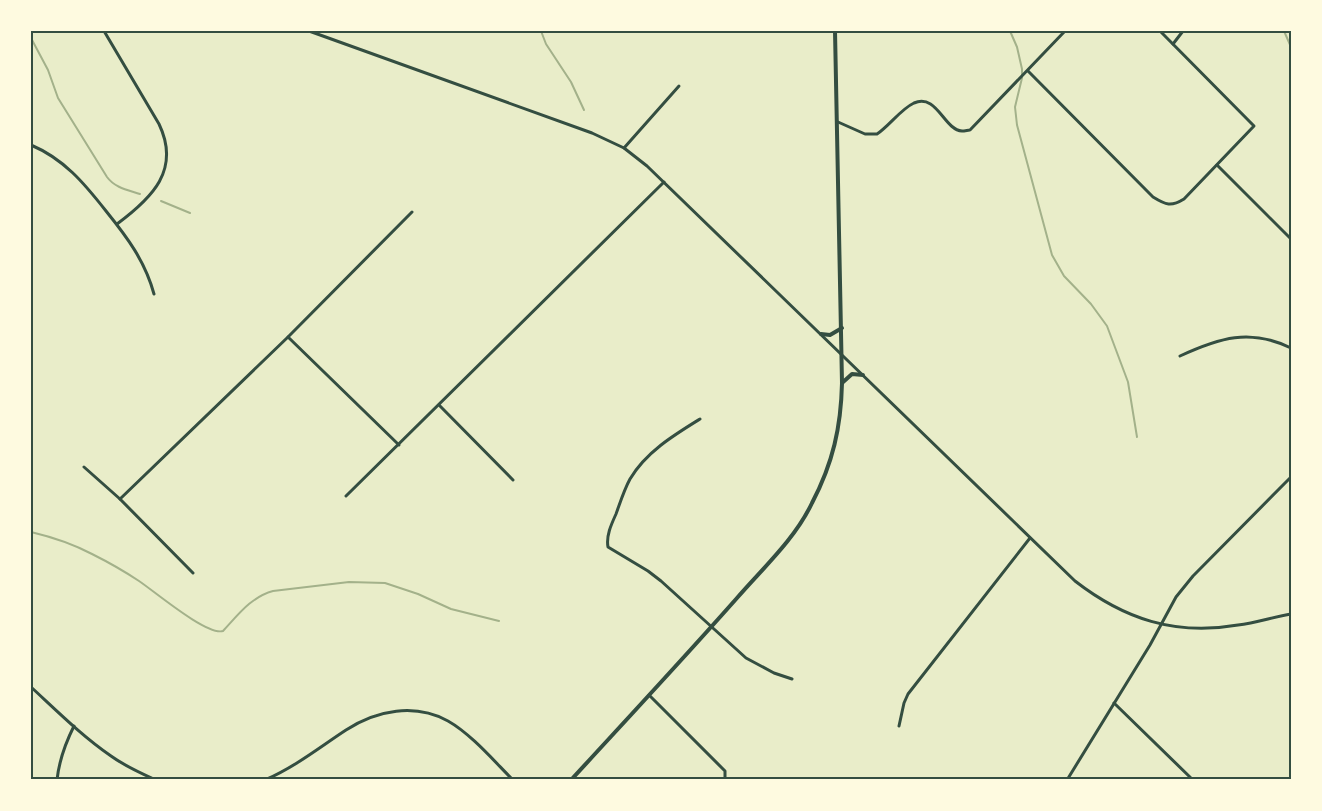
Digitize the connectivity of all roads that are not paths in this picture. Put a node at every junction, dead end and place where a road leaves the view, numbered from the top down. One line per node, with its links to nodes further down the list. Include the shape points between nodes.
1 (104, 31): 16 (street, via 159,124 167,150 164,172 153,193)
2 (309, 31): 12 (street, via 592,133)
3 (835, 31): 10 (street)
4 (1065, 31): 8 (street)
5 (1160, 31): 7 (street)
6 (1183, 31): 7 (street)
7 (1173, 44): 13 (street, via 1254,126)
8 (1028, 71): 10 (street, via 970,130 955,128 932,105 924,102 914,103 877,134 865,134); 13 (street, via 1153,197 1164,204 1176,204 1184,199)
9 (679, 86): 12 (street)
10 (838, 122): 19 (street)
11 (31, 145): 16 (street, via 69,168)
12 (624, 148): 14 (street)
13 (1217, 165): 17 (street)
14 (664, 182): 20 (street); 27 (street)
15 (412, 212): 21 (street)
16 (117, 224): 18 (street, via 143,262)
17 (1291, 239)
18 (154, 294)
19 (842, 328): 20 (street, via 830,336); 23 (street)
20 (821, 334): 23 (street)
21 (288, 337): 29 (street); 34 (street)
22 (1291, 348): 24 (street, via 1264,338 1243,336 1217,341)
23 (842, 354): 25 (street); 26 (street)
24 (1180, 356)
25 (863, 375): 26 (street, via 852,374); 35 (street)
26 (842, 383): 39 (street, via 838,434 829,467 812,504 792,535)
27 (440, 405): 29 (street); 32 (street)
28 (700, 419): 39 (street, via 658,448 637,469 624,492 607,541 608,548 648,571)
29 (399, 445): 33 (street)
30 (84, 467): 34 (street)
31 (1291, 477): 38 (street, via 1194,576 1176,597)
32 (513, 480)
33 (346, 496)
34 (120, 499): 36 (street)
35 (1030, 538): 38 (street, via 1094,595 1113,607); 45 (street, via 908,694)
36 (193, 573)
37 (1291, 614): 38 (street, via 1237,626 1193,628)
38 (1160, 625): 43 (street)
39 (712, 626): 40 (street, via 754,664); 42 (street)
40 (792, 679)
41 (31, 687): 44 (street)
42 (649, 695): 50 (street); 51 (street, via 724,771)
43 (1114, 703): 52 (street); 53 (street)
44 (74, 726): 46 (street, via 61,758); 47 (street, via 111,756)
45 (899, 726)
46 (57, 780)
47 (156, 780)
48 (265, 780): 49 (street, via 282,773 362,721 384,713 409,710 428,713 449,722)
49 (513, 780)
50 (571, 780)
51 (725, 780)
52 (1067, 780)
53 (1192, 780)

